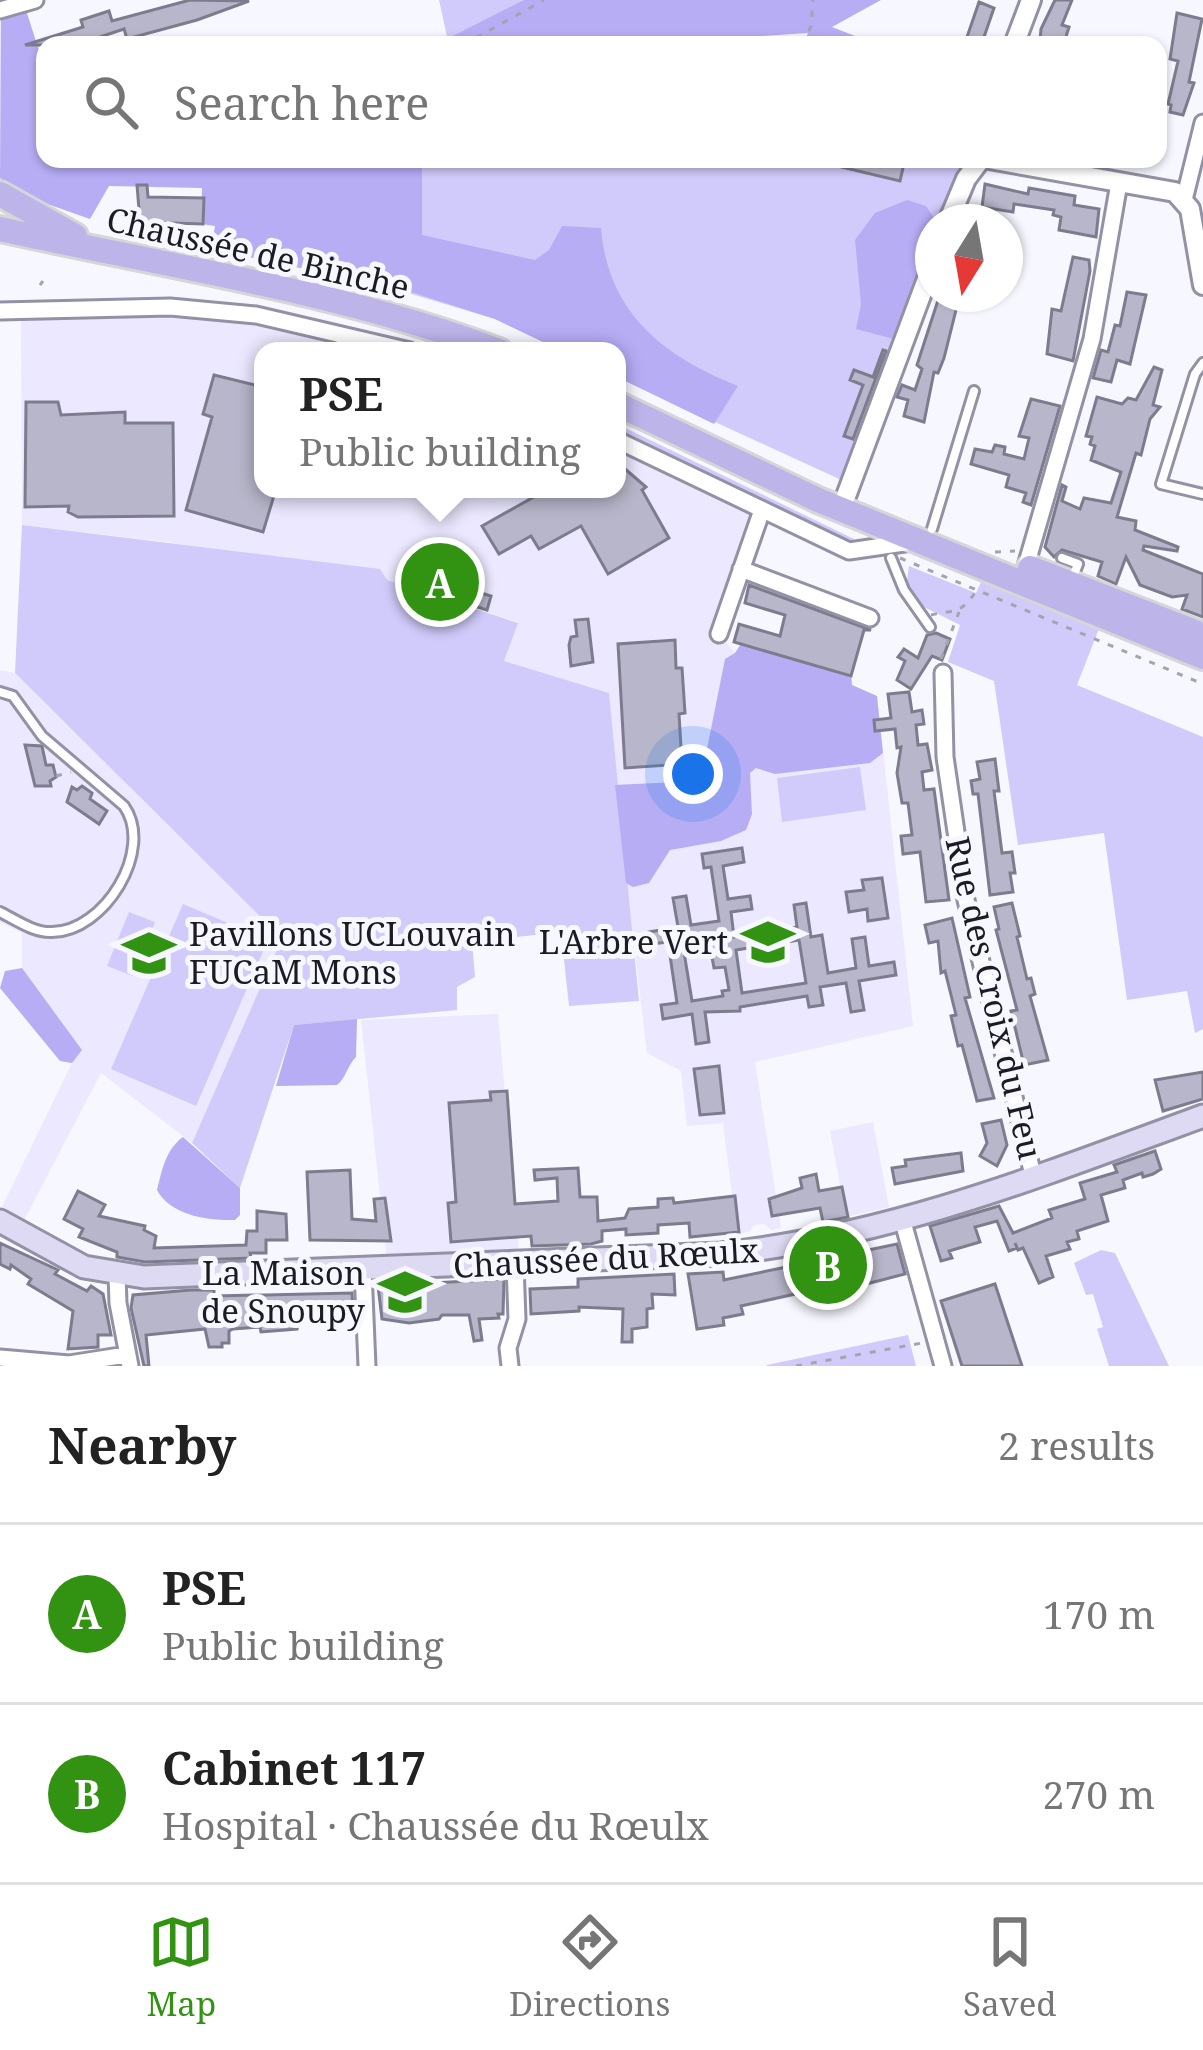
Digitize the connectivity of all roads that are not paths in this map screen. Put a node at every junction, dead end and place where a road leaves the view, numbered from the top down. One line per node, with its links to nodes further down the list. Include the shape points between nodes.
1 (35, 0): 3 (street)
2 (1031, 0): 4 (street)
3 (0, 10)
4 (1017, 36)
5 (1203, 123): 10 (street)
6 (976, 168): 11 (street)
7 (1035, 168): 8 (street)
8 (1119, 183): 10 (street); 32 (street, via 1092,339)
9 (0, 194): 13 (main road)
10 (1184, 200): 14 (street)
11 (956, 204)
12 (0, 229): 13 (main road, Chaussée de Binche)
13 (115, 254): 20 (main road, Chaussée de Binche, via 322,297)
14 (1203, 285)
15 (915, 310): 28 (street)
16 (0, 311): 17 (street, Chaussée de Binche, via 170,307)
17 (343, 332): 18 (lane); 19 (street, Chaussée de Binche)
18 (340, 342)
19 (378, 342)
20 (473, 342)
21 (1203, 363): 27 (lane, via 1161,484)
22 (974, 391): 30 (lane)
23 (626, 408): 25 (main road)
24 (626, 444): 29 (street)
25 (714, 448): 26 (main road); 28 (main road)
26 (773, 480): 28 (street); 30 (main road)
27 (1203, 494)
28 (846, 496): 30 (main road)
29 (762, 510): 31 (street, via 849,550); 34 (street)
30 (926, 535): 31 (street); 32 (main road); 40 (main road)
31 (887, 554): 37 (lane)
32 (1034, 555): 35 (main road)
33 (1062, 558): 35 (lane, via 1078,564)
34 (741, 569): 36 (street); 38 (street)
35 (1071, 584): 39 (main road)
36 (869, 618)
37 (928, 624)
38 (719, 634)
39 (1203, 635)
40 (1203, 657)
41 (942, 666): 45 (street, Rue des Croix du Feu, via 965,900)
42 (0, 692): 43 (lane, via 132,818 133,849 95,916 63,932 45,933)
43 (0, 912)
44 (1203, 1116): 45 (main road, Chaussée du Rœulx)
45 (1034, 1179): 47 (main road, Chaussée du Rœulx)
46 (0, 1221): 50 (main road, Chaussée du Rœulx, via 84,1267)
47 (903, 1222): 48 (main road, Chaussée du Rœulx, via 721,1254); 55 (street)
48 (515, 1265): 49 (main road, Chaussée du Rœulx); 54 (street)
49 (363, 1270): 50 (main road, Chaussée du Rœulx); 53 (street)
50 (117, 1275): 52 (street)
51 (0, 1358): 52 (street)
52 (128, 1361)
53 (367, 1366)
54 (510, 1366)
55 (943, 1366)

